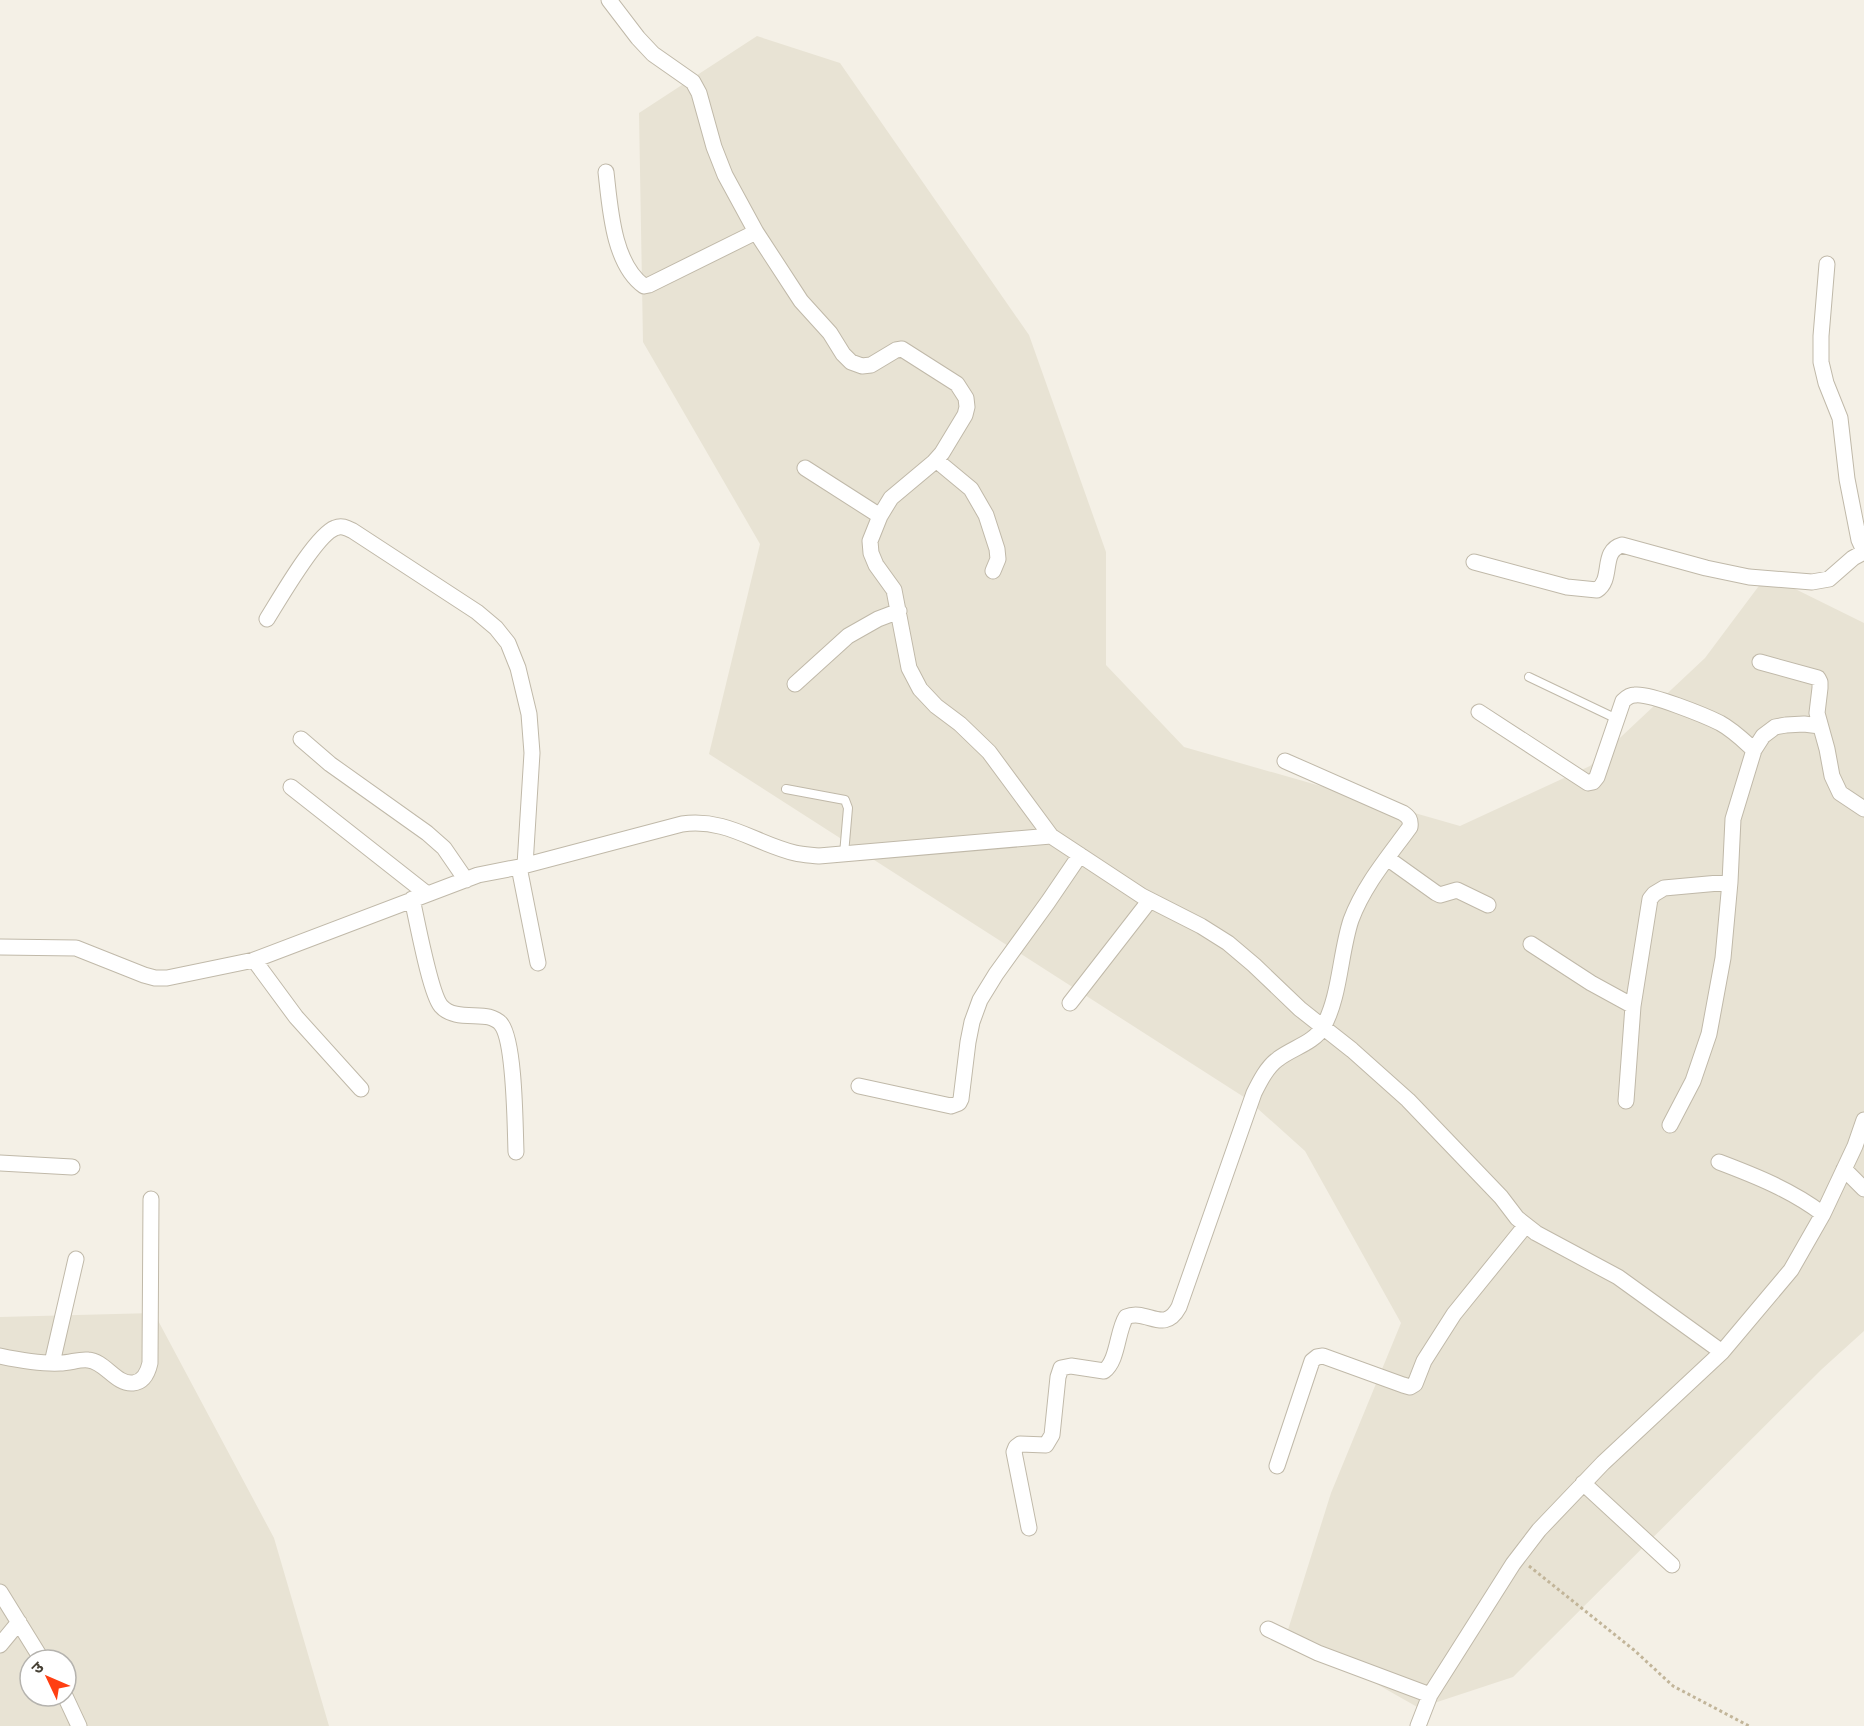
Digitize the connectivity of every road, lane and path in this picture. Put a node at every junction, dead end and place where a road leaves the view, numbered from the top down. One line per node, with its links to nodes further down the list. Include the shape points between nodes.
1 (609, 0): 3 (street, via 653,54 693,82 725,175)
2 (606, 172): 3 (street, via 620,250 633,276 644,286)
3 (756, 232): 5 (street, via 801,301 851,362 871,365 902,349 962,390 967,406 965,415)
4 (1827, 264): 8 (street, via 1821,362 1840,418 1847,479)
5 (936, 460): 7 (street, via 891,498); 10 (street, via 971,489 986,515 997,549)
6 (805, 468): 7 (street)
7 (880, 516): 11 (street, via 870,541 871,553 894,590)
8 (1864, 551): 9 (street, via 1830,579 1812,582 1749,577 1622,545 1609,555 1605,581 1597,590 1567,587)
9 (1474, 562)
10 (993, 571)
11 (899, 611): 15 (street, via 848,636); 25 (street, via 909,668 920,690 989,752)
12 (267, 619): 29 (street, via 323,537 345,527 496,628 508,643 518,668 529,714 532,753)
13 (1760, 662): 18 (street, via 1818,678)
14 (1529, 677): 17 (lane)
15 (795, 684)
16 (1479, 712): 17 (street, via 1588,783 1597,777)
17 (1617, 719): 20 (street, via 1623,700 1633,694 1641,695 1720,723)
18 (1820, 726): 20 (street, via 1786,724 1775,728 1763,736); 24 (street, via 1835,785)
19 (301, 739): 30 (street, via 427,833 444,848)
20 (1754, 750): 31 (street, via 1733,819)
21 (1285, 761): 28 (street, via 1409,817 1410,827)
22 (291, 786): 32 (street)
23 (786, 789): 26 (lane, via 845,801 848,808)
24 (1864, 809)
25 (1052, 836): 26 (street); 27 (street)
26 (844, 854): 29 (street, via 797,854 714,823 698,822)
27 (1080, 855): 34 (street); 43 (street, via 980,1000 972,1022 959,1103 951,1106)
28 (1387, 858): 35 (street, via 1440,895 1457,890); 42 (street, via 1360,899 1351,922)
29 (522, 866): 30 (street); 39 (street)
30 (466, 880): 32 (street)
31 (1730, 882): 41 (street, via 1664,888 1654,894 1649,904); 47 (street, via 1724,958 1709,1035 1693,1081)
32 (427, 894): 33 (street)
33 (412, 899): 38 (street); 48 (street, via 440,1006 461,1015 491,1017 504,1030 512,1073)
34 (1150, 900): 40 (street); 42 (street, via 1228,943)
35 (1488, 905)
36 (1531, 944): 41 (street)
37 (0, 947): 38 (street, via 76,948 155,978)
38 (254, 960): 44 (street, via 296,1017)
39 (538, 963)
40 (1070, 1003)
41 (1633, 1006): 45 (street)
42 (1323, 1028): 56 (street, via 1408,1100); 63 (street, via 1277,1059 1259,1082 1175,1316 1168,1320 1136,1314 1126,1317 1112,1361 1104,1371 1061,1368 1050,1441 1046,1445 1020,1444 1014,1452)
43 (859, 1086)
44 (361, 1089)
45 (1626, 1101)
46 (1864, 1120): 52 (street)
47 (1670, 1125)
48 (516, 1152)
49 (1719, 1162): 55 (street, via 1783,1188)
50 (0, 1163): 51 (street)
51 (72, 1167)
52 (1844, 1169): 53 (street); 55 (street)
53 (1864, 1189)
54 (151, 1199): 60 (street, via 147,1373 132,1384 89,1360)
55 (1823, 1214): 58 (street, via 1791,1270)
56 (1526, 1225): 58 (street, via 1618,1277); 61 (street, via 1454,1314 1424,1361 1415,1384 1402,1385 1323,1356 1312,1360)
57 (76, 1258): 60 (street)
58 (1722, 1352): 62 (street)
59 (0, 1356): 60 (street)
60 (52, 1363)
61 (1277, 1466)
62 (1583, 1483): 64 (street); 65 (street)
63 (1029, 1528)
64 (1518, 1557): 71 (street); 75 (path, via 1629,1645 1673,1686)
65 (1672, 1565)
66 (0, 1592): 67 (street)
67 (19, 1622): 69 (street); 70 (street)
68 (1268, 1629): 71 (street, via 1318,1653)
69 (0, 1645)
70 (35, 1648)
71 (1430, 1695): 74 (street)
72 (71, 1708): 73 (street)
73 (79, 1726)
74 (1418, 1726)
75 (1749, 1726)

